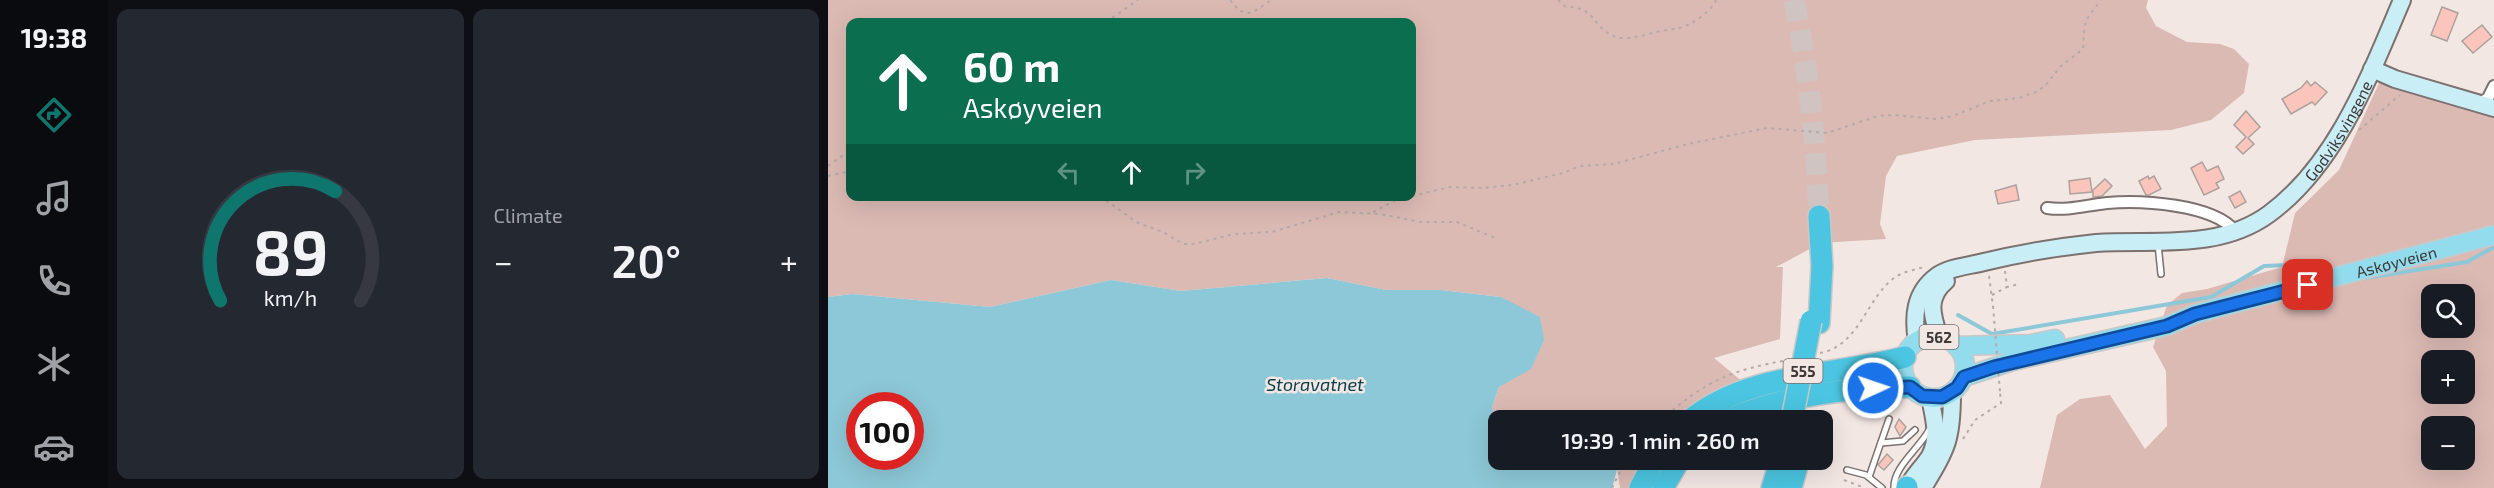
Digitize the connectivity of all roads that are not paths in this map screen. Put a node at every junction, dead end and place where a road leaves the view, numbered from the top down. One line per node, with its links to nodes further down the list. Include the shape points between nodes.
1 (2402, 0): 2 (main road, Godviksvingene)
2 (2372, 69): 4 (main road); 7 (main road, Godviksvingene, via 2346,122 2309,176 2268,215)
3 (2494, 86): 4 (street)
4 (2487, 106)
5 (2047, 208): 7 (street, via 2061,210 2139,201 2211,215 2227,222)
6 (1819, 216): 22 (highway, 555, bridge, via 1815,322)
7 (2235, 231): 9 (main road, Godviksvingene, via 2208,239)
8 (2494, 236): 12 (main road, Askøyveien / 562)
9 (2158, 242): 10 (main road, Godviksvingene, via 2053,248); 11 (lane)
10 (1969, 267): 13 (main road, Godviksvingene, via 1938,288 1933,296 1932,317); 15 (main road, Godviksvingene, via 1942,273 1922,290 1914,316)
11 (2161, 274)
12 (2195, 314): 14 (main road, Askøyveien / 562, via 2031,344); 16 (main road, Askøyveien / 562, via 2167,326 2013,361)
13 (1939, 337): 14 (main road, 562); 15 (main road, 562, via 1927,337)
14 (1956, 345): 16 (main road, 562, via 1965,364)
15 (1911, 349): 17 (main road, 562, via 1904,372); 20 (highway, 555, via 1760,386)
16 (1964, 377): 18 (main road)
17 (1910, 387): 19 (main road); 21 (highway, 555, via 1853,390)
18 (1952, 393): 19 (main road); 44 (main road, via 1947,447)
19 (1930, 398): 24 (main road)
20 (1705, 410)
21 (1753, 410)
22 (1801, 410)
23 (1889, 419): 26 (lane)
24 (1935, 421): 42 (lane, via 1899,470); 43 (main road, via 1930,455)
25 (1915, 430): 26 (lane, via 1903,441)
26 (1881, 443): 34 (lane)
27 (1649, 470): 35 (highway)
28 (1674, 470): 36 (highway)
29 (1771, 470): 37 (highway)
30 (1778, 470): 38 (highway)
31 (1787, 470): 39 (highway)
32 (1795, 470): 40 (highway)
33 (1847, 470): 34 (lane)
34 (1869, 477): 41 (lane)
35 (1640, 488)
36 (1663, 488)
37 (1765, 488)
38 (1772, 488)
39 (1782, 488)
40 (1791, 488)
41 (1882, 488)
42 (1894, 488)
43 (1907, 488)
44 (1923, 488)

